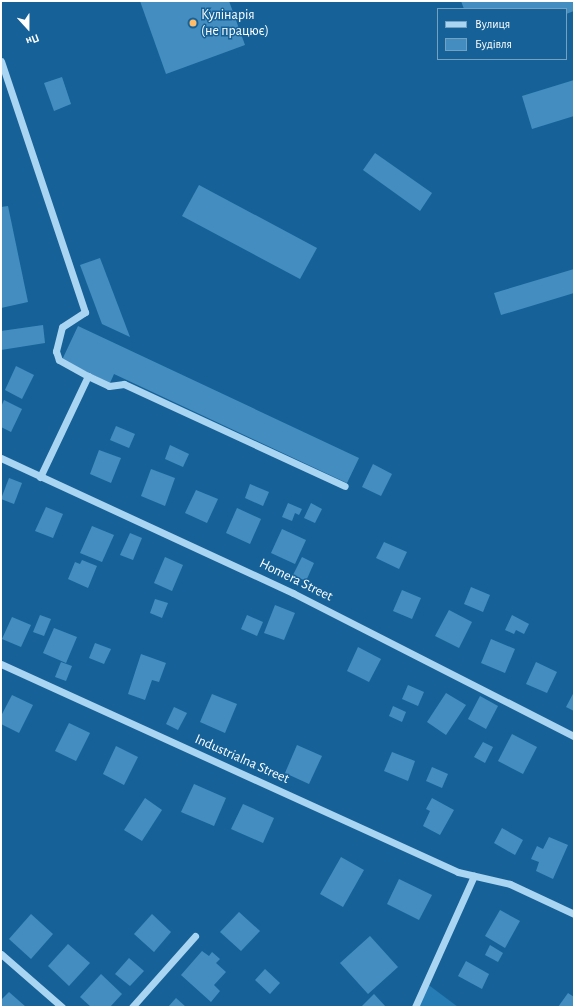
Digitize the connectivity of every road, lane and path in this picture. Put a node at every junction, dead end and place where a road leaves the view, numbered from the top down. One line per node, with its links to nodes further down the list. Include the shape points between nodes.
1 (1, 61): 2 (street, via 84,312 62,327 56,351 59,360)
2 (88, 376): 4 (street); 5 (street, via 109,386 124,384)
3 (1, 458): 4 (street, Homera Street)
4 (40, 477): 7 (street, Homera Street, via 140,520 300,596)
5 (345, 486)
6 (1, 664): 8 (street, Industrialna Street)
7 (574, 736)
8 (474, 876): 9 (street, Industrialna Street, via 510,884); 14 (street)
9 (574, 914)
10 (195, 936): 13 (street)
11 (1, 954): 12 (street)
12 (62, 1007)
13 (132, 1007)
14 (415, 1007)

